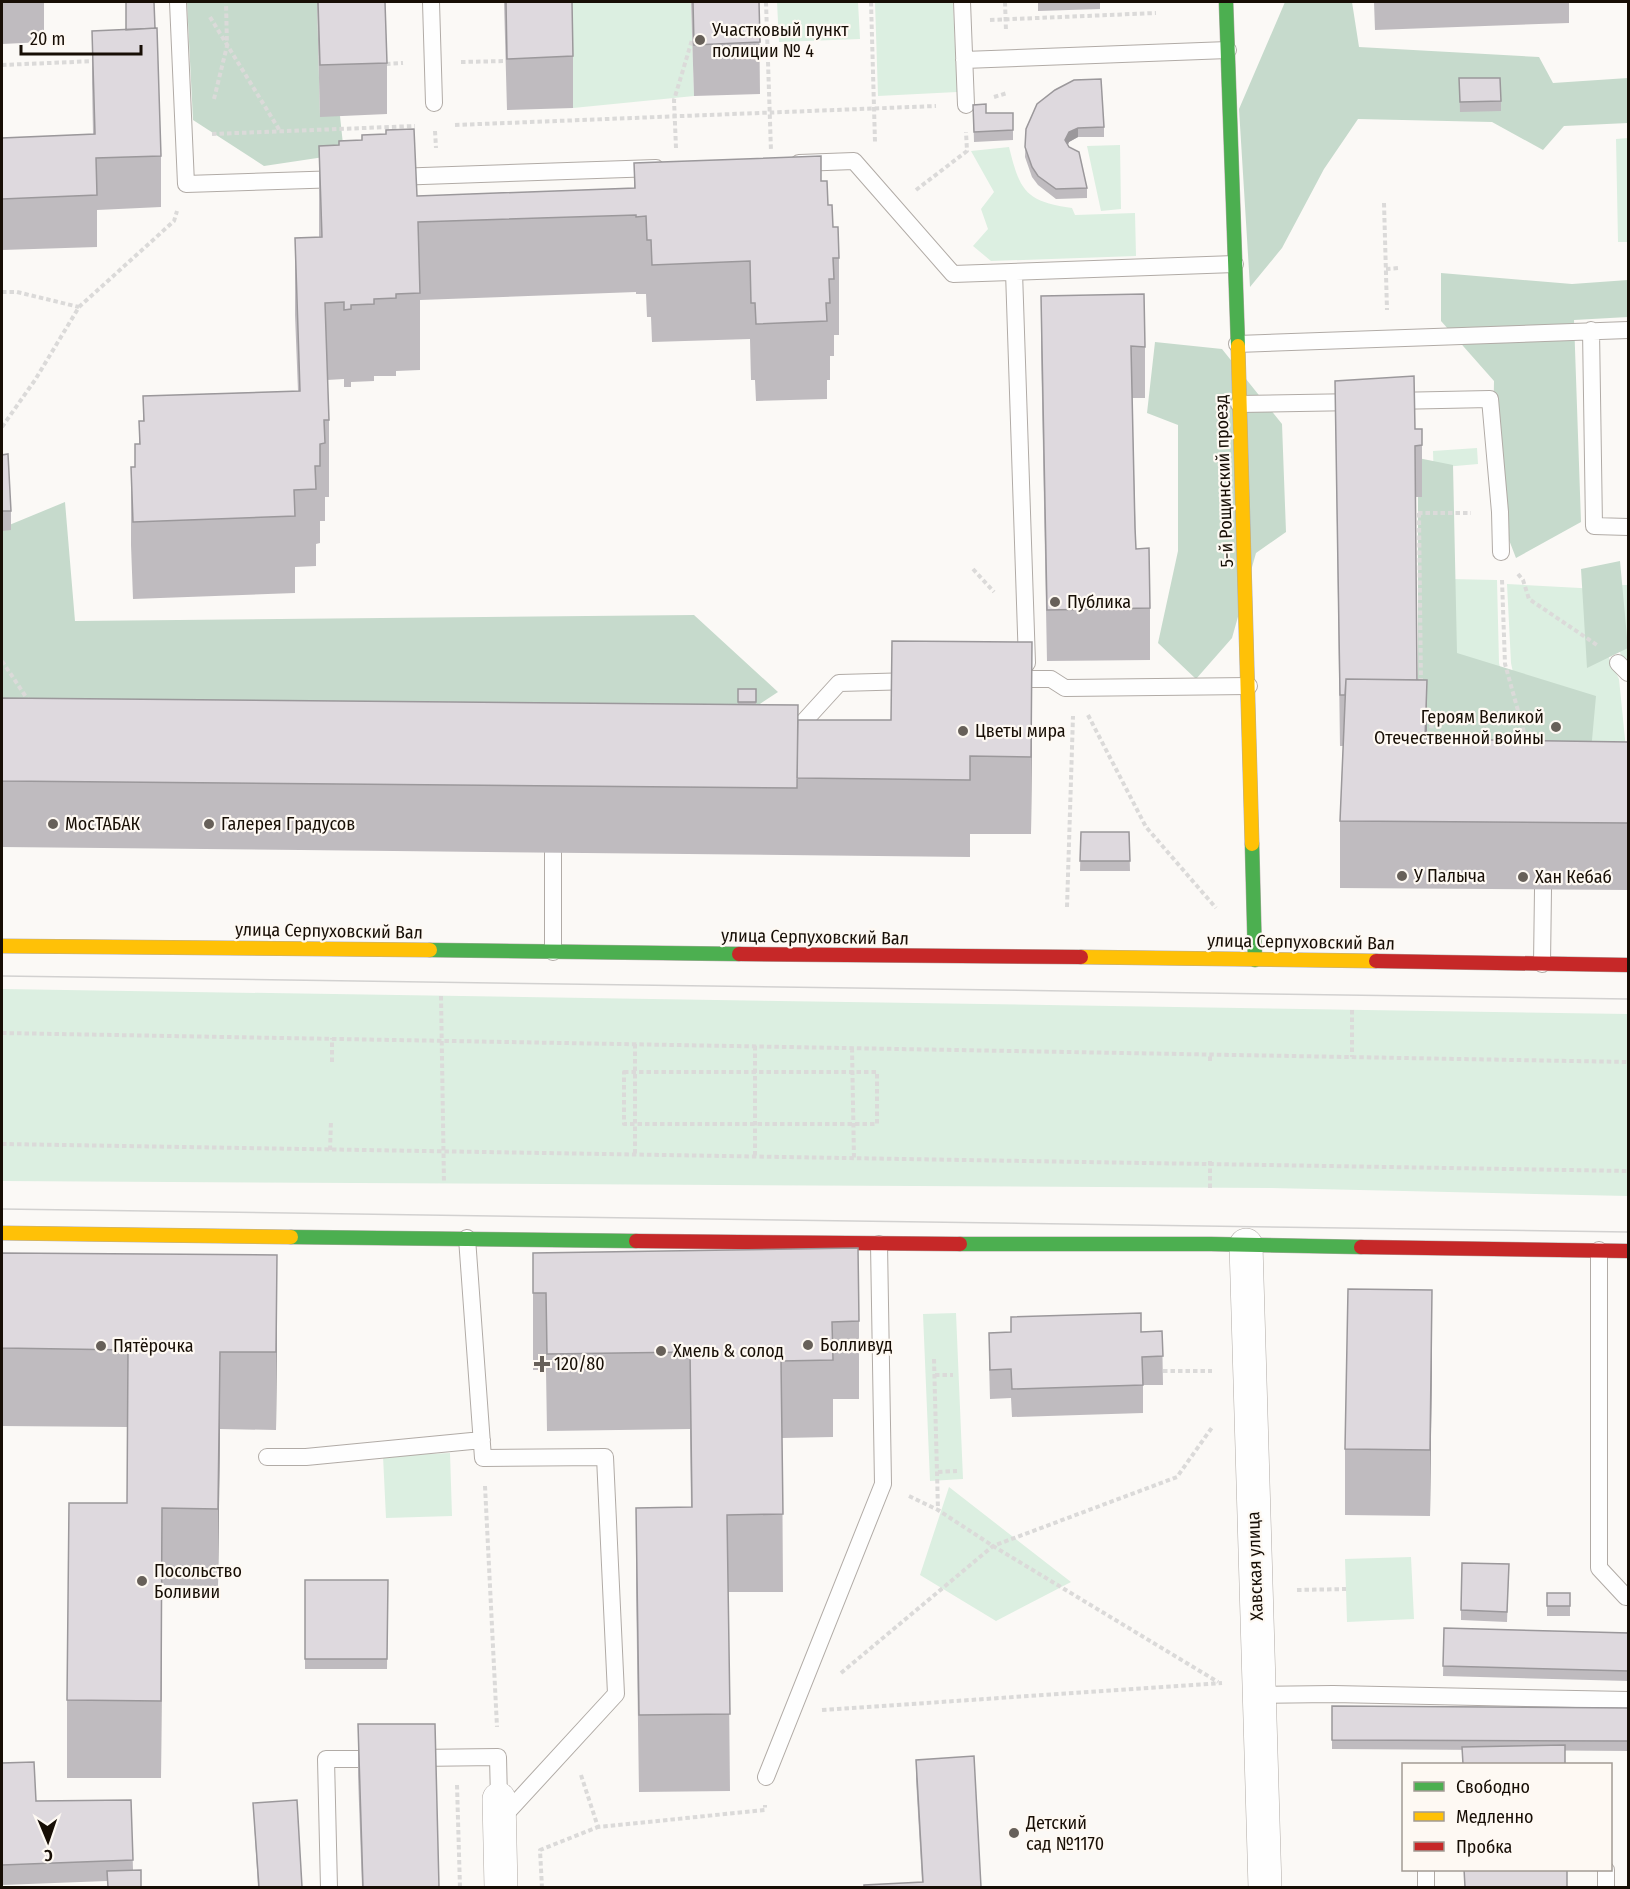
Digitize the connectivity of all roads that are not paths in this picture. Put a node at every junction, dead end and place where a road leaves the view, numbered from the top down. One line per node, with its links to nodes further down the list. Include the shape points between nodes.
1 (178, 2): 12 (lane, via 186,184)
2 (431, 2): 7 (lane)
3 (962, 2): 6 (lane)
4 (1226, 2): 5 (main road, 5-й Рощинский проезд)
5 (1228, 50): 6 (lane); 13 (main road, 5-й Рощинский проезд)
6 (964, 60): 8 (lane)
7 (434, 103)
8 (966, 105)
9 (772, 164): 14 (lane, via 854,161 953,274)
10 (677, 167): 11 (lane)
11 (378, 177)
12 (354, 178)
13 (1235, 264): 14 (lane); 17 (main road, 5-й Рощинский проезд)
14 (1014, 272): 21 (lane)
15 (1591, 330): 16 (lane); 17 (lane); 19 (lane, via 1594,526)
16 (1629, 330)
17 (1238, 344): 18 (main road, 5-й Рощинский проезд)
18 (1239, 404): 20 (lane, via 1490,399); 24 (main road, 5-й Рощинский проезд)
19 (1629, 527)
20 (1501, 552)
21 (1028, 678): 22 (lane); 24 (lane, via 1052,679 1065,688)
22 (995, 679)
23 (931, 680): 25 (lane, via 838,683 798,728)
24 (1249, 686): 30 (main road, 5-й Рощинский проезд)
25 (775, 728)
26 (553, 853): 29 (lane)
27 (1543, 889): 31 (lane)
28 (2, 946): 29 (main road, улица Серпуховский Вал)
29 (553, 952): 30 (main road, улица Серпуховский Вал)
30 (1255, 960): 31 (main road, улица Серпуховский Вал)
31 (1542, 964): 32 (main road, улица Серпуховский Вал)
32 (1629, 965)
33 (2, 1233): 34 (main road)
34 (467, 1238): 35 (main road); 39 (lane)
35 (879, 1244): 36 (main road); 44 (lane, via 884,1484)
36 (1246, 1245): 37 (main road); 42 (street, Хавская улица)
37 (1599, 1250): 38 (main road); 41 (lane, via 1599,1568)
38 (1629, 1251)
39 (482, 1440): 40 (lane, via 306,1457); 45 (lane, via 483,1458 605,1457 616,1694)
40 (267, 1456)
41 (1629, 1598)
42 (1259, 1688): 43 (lane, via 1333,1694); 50 (street, Хавская улица)
43 (1629, 1700)
44 (766, 1777)
45 (499, 1810): 48 (lane, via 498,1757 326,1759); 49 (street)
46 (1426, 1871): 51 (lane)
47 (1606, 1871): 52 (lane)
48 (329, 1887)
49 (501, 1887)
50 (1264, 1887)
51 (1426, 1887)
52 (1606, 1887)

